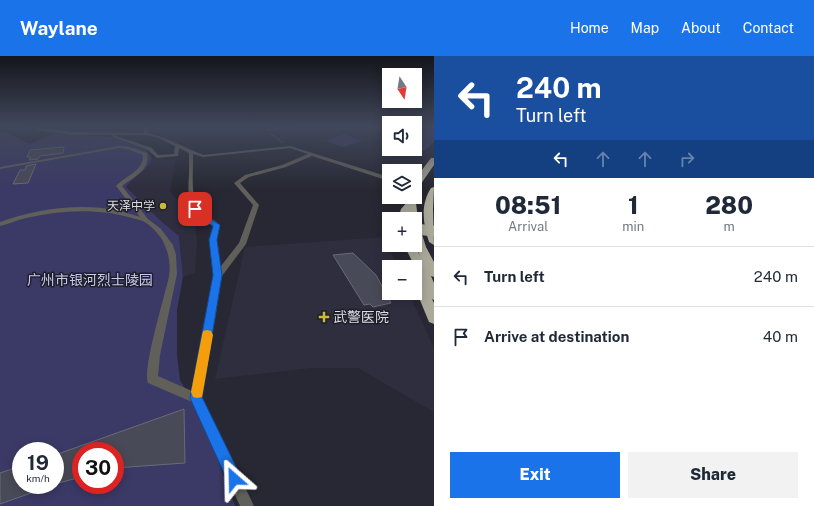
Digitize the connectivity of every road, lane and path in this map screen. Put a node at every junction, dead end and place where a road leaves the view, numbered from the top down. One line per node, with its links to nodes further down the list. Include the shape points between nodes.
1 (144, 147): 2 (street, via 150,149 157,157 176,155)
2 (177, 147)
3 (180, 147): 4 (street)
4 (191, 153): 5 (street, via 203,156 290,147); 19 (street, via 193,169 190,194 195,209 217,225 213,240)
5 (312, 154): 9 (street); 19 (street, via 284,166 247,176 237,183 256,205 242,244)
6 (434, 160): 8 (highway)
7 (0, 168): 11 (street, via 119,147 145,154 144,165 119,186)
8 (422, 175)
9 (382, 177)
10 (434, 190): 15 (highway, via 428,204 428,216)
11 (146, 220): 12 (street, via 116,212 93,210 34,215); 23 (street, via 159,230 169,246 173,274 152,379)
12 (0, 224)
13 (422, 229): 14 (highway, bridge)
14 (434, 231)
15 (434, 241)
16 (422, 249): 18 (highway)
17 (412, 252): 21 (highway)
18 (434, 273)
19 (218, 275): 23 (street)
20 (422, 290): 22 (highway)
21 (434, 295)
22 (434, 318)
23 (196, 398): 24 (street)
24 (247, 506)

